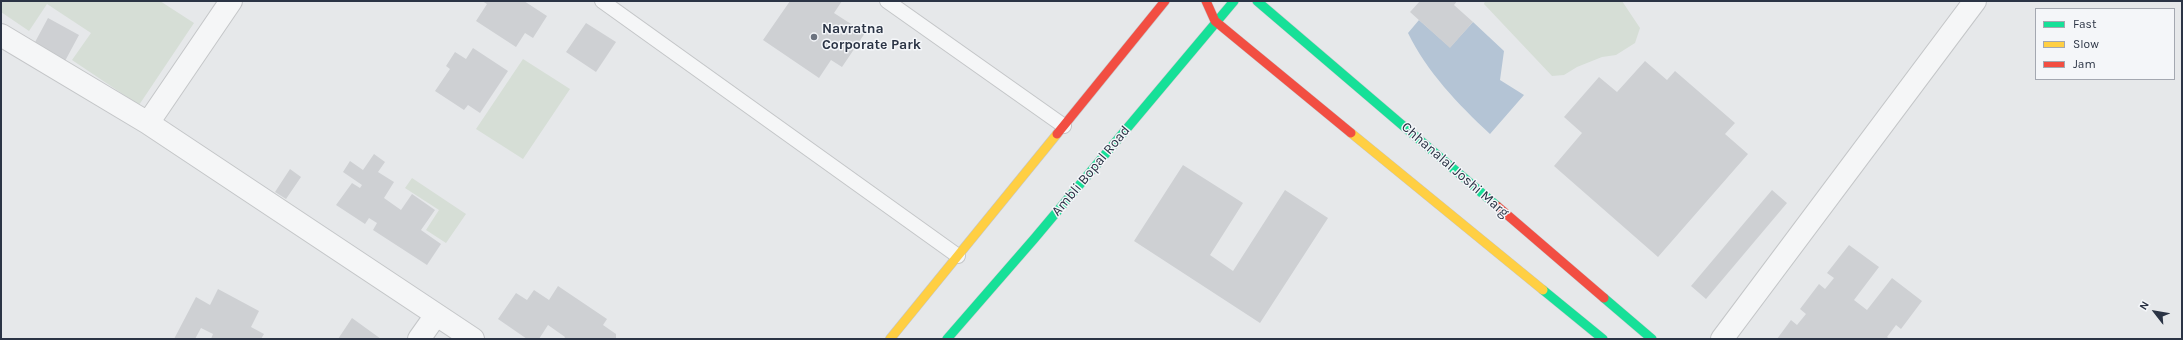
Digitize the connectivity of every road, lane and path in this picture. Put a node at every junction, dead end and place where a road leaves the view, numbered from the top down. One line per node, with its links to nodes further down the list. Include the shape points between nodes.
1 (231, 1): 11 (street)
2 (602, 1): 13 (lane)
3 (887, 1): 12 (lane)
4 (1165, 1): 12 (street)
5 (1206, 1): 9 (street)
6 (1234, 1): 9 (street, Ambli Bopal Road)
7 (1257, 1): 20 (street, Chhanalal Joshi Marg)
8 (1975, 1): 21 (street)
9 (1216, 21): 18 (street, Ambli Bopal Road); 19 (street)
10 (1, 35): 11 (street)
11 (148, 123): 14 (street)
12 (1064, 126): 13 (street)
13 (958, 256): 17 (street)
14 (436, 315): 15 (street); 16 (street)
15 (419, 339)
16 (472, 339)
17 (890, 339)
18 (947, 339)
19 (1603, 339)
20 (1652, 339)
21 (1722, 339)

